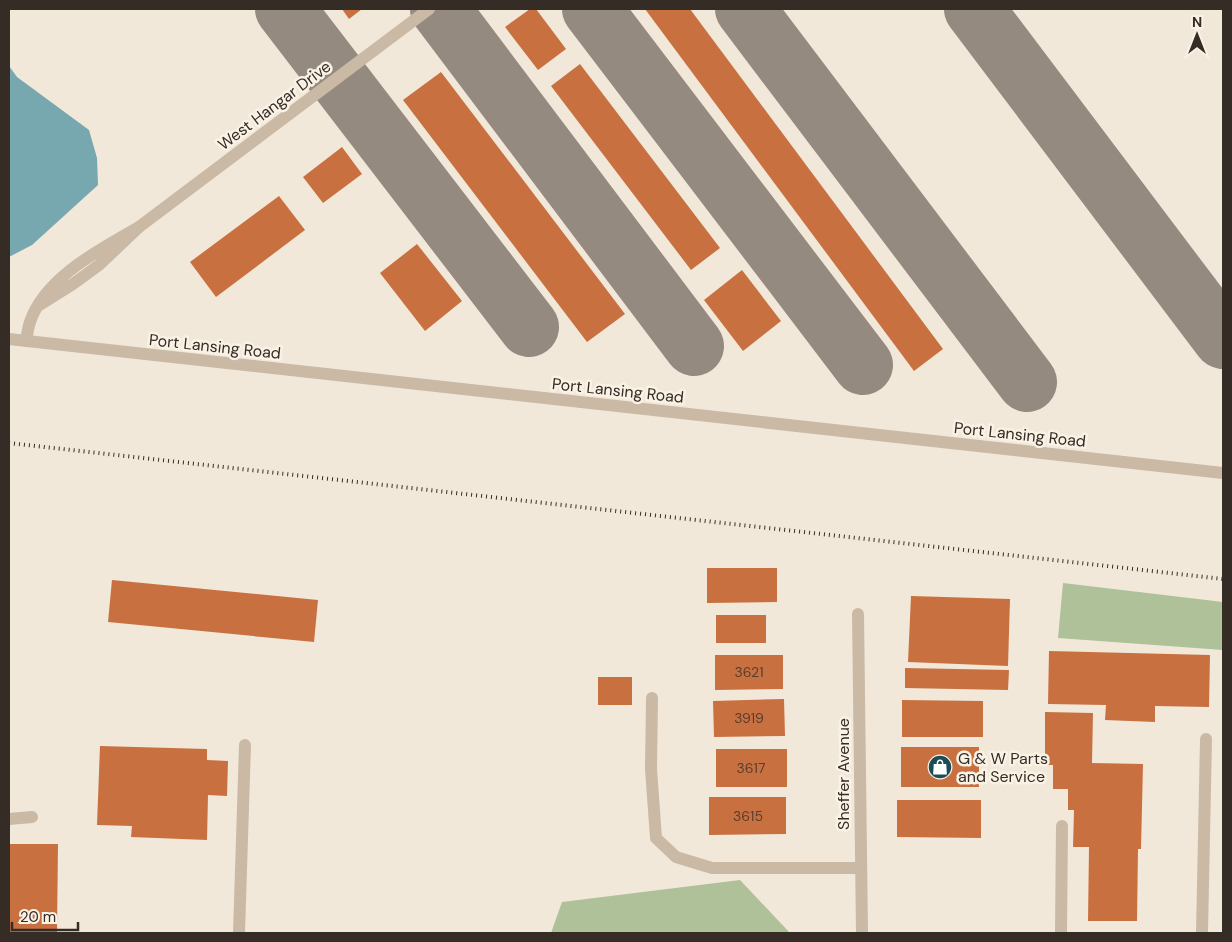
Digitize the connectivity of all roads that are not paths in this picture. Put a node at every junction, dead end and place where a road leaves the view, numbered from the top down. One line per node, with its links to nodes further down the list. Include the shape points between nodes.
1 (429, 9): 3 (street, West Hangar Drive, via 139,227 99,265 38,306 30,321)
2 (9, 339): 3 (street, Port Lansing Road)
3 (26, 341): 4 (street, Port Lansing Road)
4 (1223, 473)
5 (858, 614): 12 (street, Sheffer Avenue)
6 (652, 698): 12 (street, via 651,768 656,838 676,857 712,868)
7 (1206, 739): 16 (street)
8 (245, 745): 13 (street)
9 (32, 817): 10 (street)
10 (9, 819)
11 (1062, 826): 15 (street)
12 (860, 868): 14 (street, Sheffer Avenue)
13 (239, 933)
14 (862, 933)
15 (1061, 933)
16 (1202, 933)

